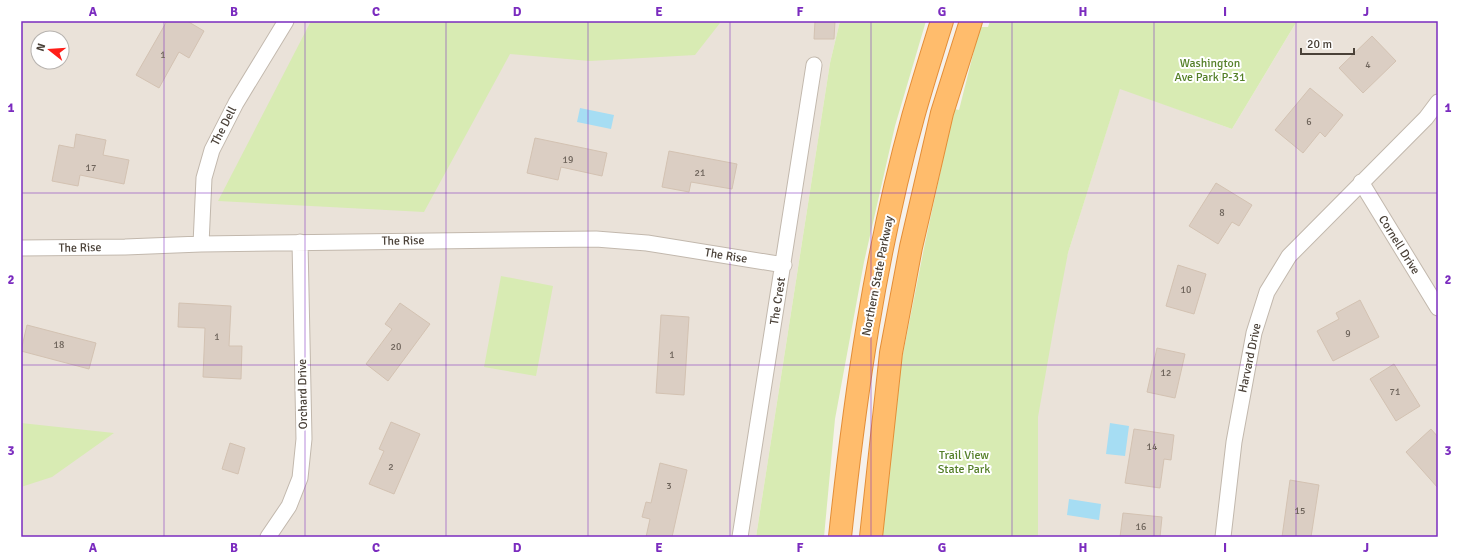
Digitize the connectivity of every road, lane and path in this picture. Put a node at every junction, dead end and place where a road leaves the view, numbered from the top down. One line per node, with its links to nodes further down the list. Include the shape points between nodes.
1 (286, 21): 8 (street, The Dell, via 236,103 212,150 204,178)
2 (942, 21): 14 (highway, Northern State Parkway, via 913,117 886,229 866,334)
3 (971, 21): 15 (highway, via 942,113 911,247 891,353)
4 (814, 65): 10 (street, The Crest)
5 (1438, 102): 6 (street, Harvard Drive, via 1426,118)
6 (1361, 182): 11 (street, Cornell Drive); 16 (street, Harvard Drive, via 1289,256 1267,292 1254,333 1235,434)
7 (300, 242): 8 (street, The Rise); 10 (street, The Rise, via 596,239 646,243); 12 (street, Orchard Drive, via 304,439 300,478 289,506)
8 (201, 244): 9 (street, The Rise)
9 (21, 248)
10 (784, 265): 13 (street, The Crest)
11 (1438, 308)
12 (268, 537)
13 (740, 537)
14 (840, 537)
15 (871, 537)
16 (1223, 537)

